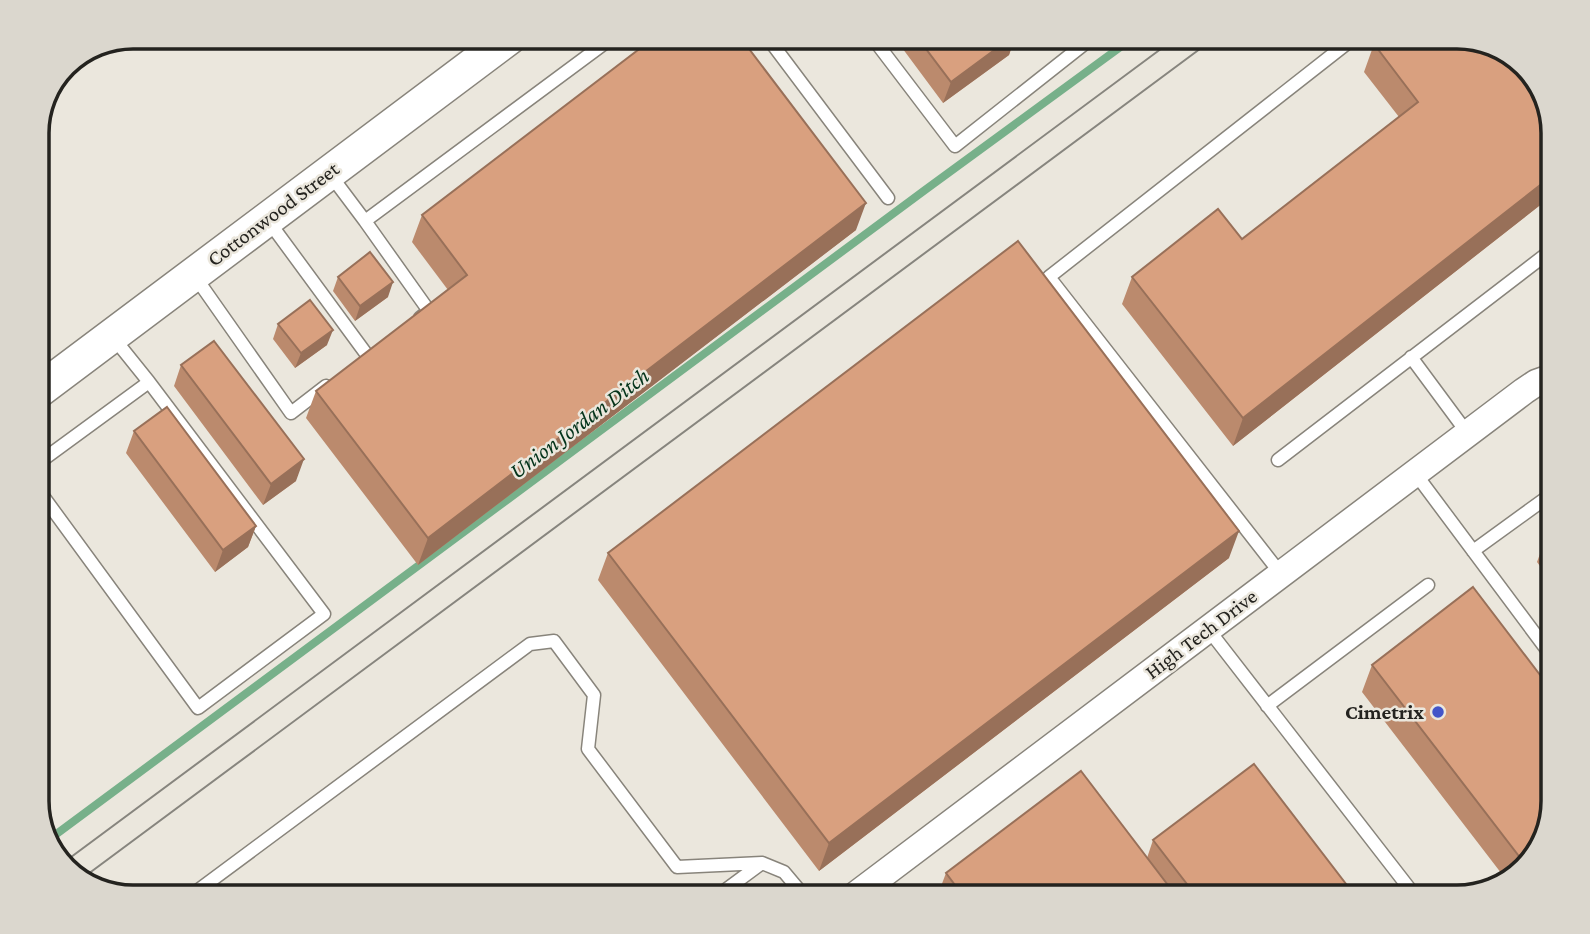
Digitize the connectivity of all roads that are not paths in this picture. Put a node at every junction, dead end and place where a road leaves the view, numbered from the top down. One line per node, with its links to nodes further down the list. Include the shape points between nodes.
1 (494, 49): 7 (street, Cottonwood Street)
2 (597, 49): 10 (lane)
3 (776, 49): 8 (lane)
4 (882, 49): 5 (lane, via 955,146)
5 (1078, 49)
6 (1340, 49): 28 (lane, via 1049,277)
7 (329, 173): 9 (street, Cottonwood Street); 10 (lane)
8 (888, 198)
9 (267, 219): 12 (street, Cottonwood Street); 15 (lane)
10 (365, 221): 13 (lane, via 429,311)
11 (1541, 258): 16 (lane)
12 (193, 274): 14 (street, Cottonwood Street); 17 (lane, via 291,413)
13 (408, 326)
14 (112, 336): 19 (lane); 20 (street, Cottonwood Street)
15 (367, 356)
16 (1411, 357): 21 (lane); 23 (lane)
17 (334, 380)
18 (1541, 381): 21 (street, High Tech Drive)
19 (149, 382): 22 (lane); 26 (lane, via 324,614 198,708)
20 (49, 384)
21 (1468, 434): 24 (street, High Tech Drive)
22 (49, 455)
23 (1278, 460)
24 (1415, 474): 27 (lane); 28 (street, High Tech Drive)
25 (1541, 502): 27 (lane)
26 (49, 504)
27 (1473, 551): 31 (lane)
28 (1281, 574): 30 (street, High Tech Drive)
29 (1428, 585): 32 (lane)
30 (1208, 629): 32 (lane); 37 (street, High Tech Drive)
31 (1541, 642)
32 (1267, 706): 38 (lane)
33 (762, 863): 34 (lane, via 677,867 588,749 594,695 554,641 530,644); 35 (lane); 36 (lane, via 784,872)
34 (205, 885)
35 (732, 885)
36 (795, 885)
37 (872, 885)
38 (1407, 885)

